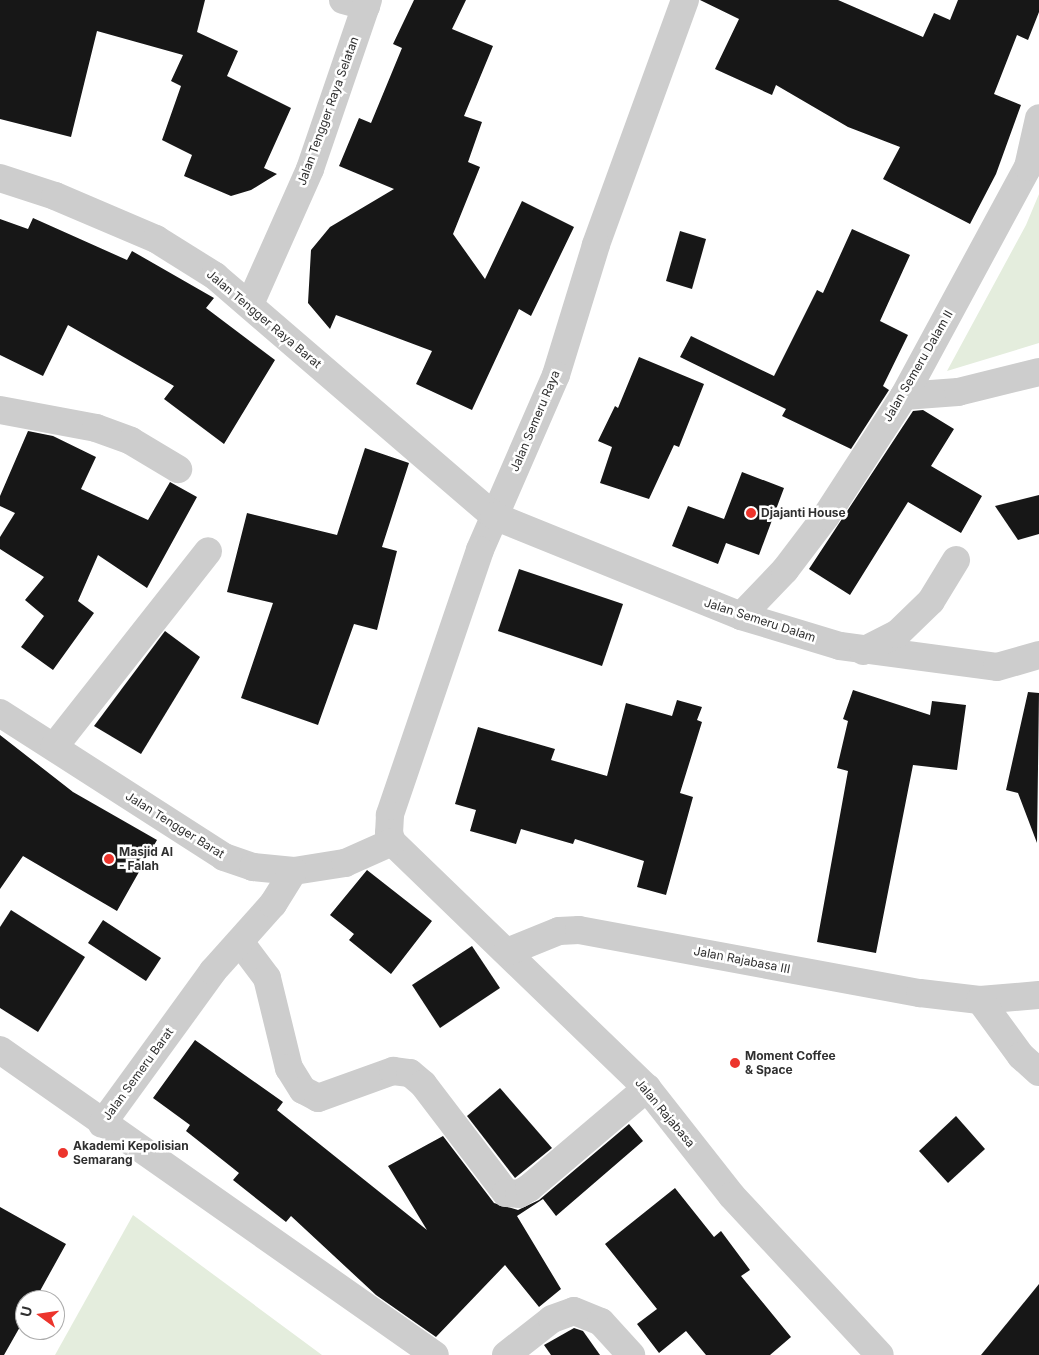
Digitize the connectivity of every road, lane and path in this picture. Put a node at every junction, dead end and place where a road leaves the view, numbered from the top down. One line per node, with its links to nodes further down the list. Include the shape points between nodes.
1 (685, 0): 10 (street, Jalan Semeru Raya, via 596,245 556,375)
2 (359, 2): 5 (street, Jalan Tengger Raya Selatan, via 310,169)
3 (1039, 118): 7 (street, Jalan Semeru Dalam II, via 1028,167)
4 (0, 178): 5 (street, Jalan Tengger Raya Barat, via 56,196 156,238 215,276)
5 (250, 304): 10 (street, Jalan Tengger Raya Barat)
6 (1039, 372): 7 (street, via 958,392)
7 (904, 396): 13 (street, Jalan Semeru Dalam II, via 826,516 785,570)
8 (0, 410): 9 (street, via 96,428 131,441)
9 (178, 469)
10 (494, 516): 13 (street, Jalan Semeru Dalam); 18 (street, Jalan Semeru Raya, via 390,815)
11 (208, 551): 17 (street)
12 (956, 560): 14 (street, via 931,601 897,634)
13 (741, 616): 14 (street, Jalan Semeru Dalam)
14 (863, 651): 15 (street, Jalan Semeru Dalam, via 997,667)
15 (1039, 655)
16 (0, 713): 17 (street, Jalan Tengger Barat)
17 (54, 747): 19 (street, Jalan Tengger Barat, via 224,857 253,867)
18 (392, 842): 19 (street, Jalan Tengger Barat, via 345,863); 21 (street, Jalan Rajabasa)
19 (294, 871): 20 (street, Jalan Semeru Barat, via 273,904)
20 (240, 942): 26 (street, via 267,978 289,1068 303,1090 318,1098 393,1071 410,1073 423,1084 506,1193 519,1194 529,1188); 27 (street, Jalan Semeru Barat, via 213,971)
21 (507, 952): 23 (street, Jalan Rajabasa III, via 559,931 579,930 920,994); 26 (street, Jalan Rajabasa)
22 (1039, 995): 23 (street, Jalan Rajabasa III)
23 (980, 1000): 25 (street, via 1021,1056)
24 (0, 1050): 27 (street)
25 (1039, 1072)
26 (647, 1088): 31 (street, Jalan Rajabasa, via 732,1196)
27 (102, 1124): 28 (street, Jalan Semeru Barat)
28 (436, 1355)
29 (506, 1355): 30 (street, via 552,1319 574,1311 600,1322)
30 (631, 1355)
31 (880, 1355)

